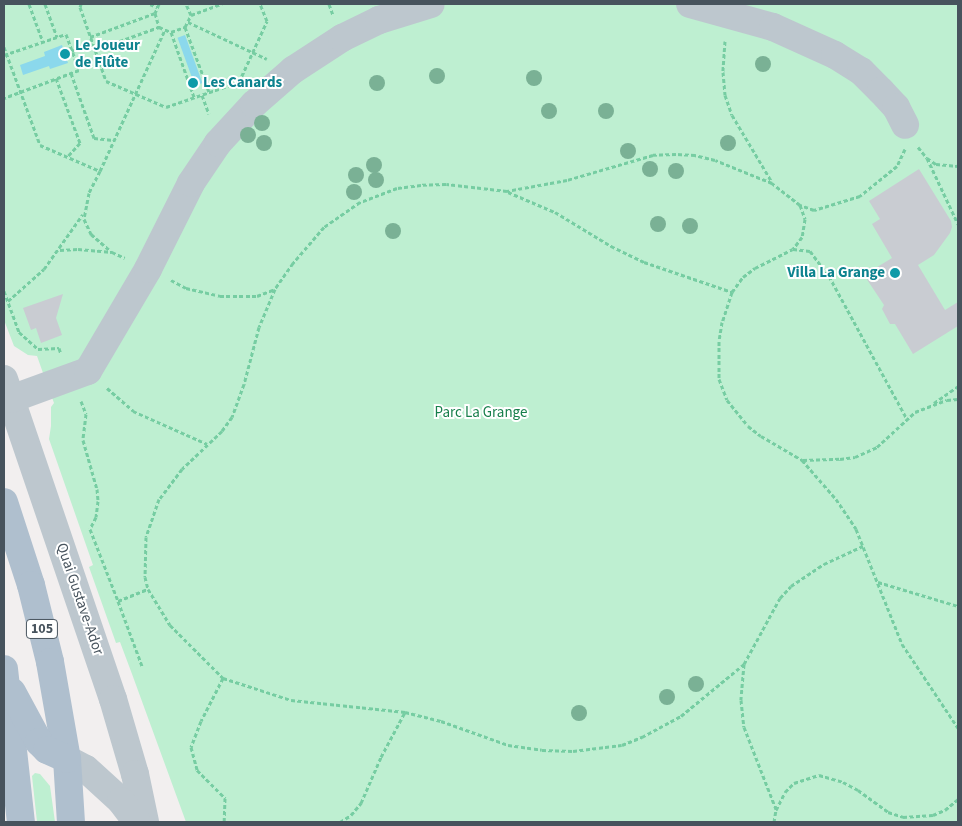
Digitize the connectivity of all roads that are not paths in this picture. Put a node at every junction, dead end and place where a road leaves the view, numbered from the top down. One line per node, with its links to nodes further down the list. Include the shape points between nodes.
1 (431, 4): 4 (street, via 379,20 342,38 293,70 254,104 218,143 192,182 148,269 79,375)
2 (690, 4): 3 (street, via 774,28 818,46 861,71 896,107)
3 (905, 125)
4 (8, 389): 11 (street, Quai Gustave-Ador, via 113,699)
5 (4, 502): 7 (main road, 105, via 31,585 50,662)
6 (5, 674): 7 (main road, via 39,742 47,750); 8 (main road)
7 (67, 758): 9 (main road, 105); 10 (street, via 86,769 121,801)
8 (22, 822)
9 (71, 822)
10 (137, 822)
11 (144, 822)

